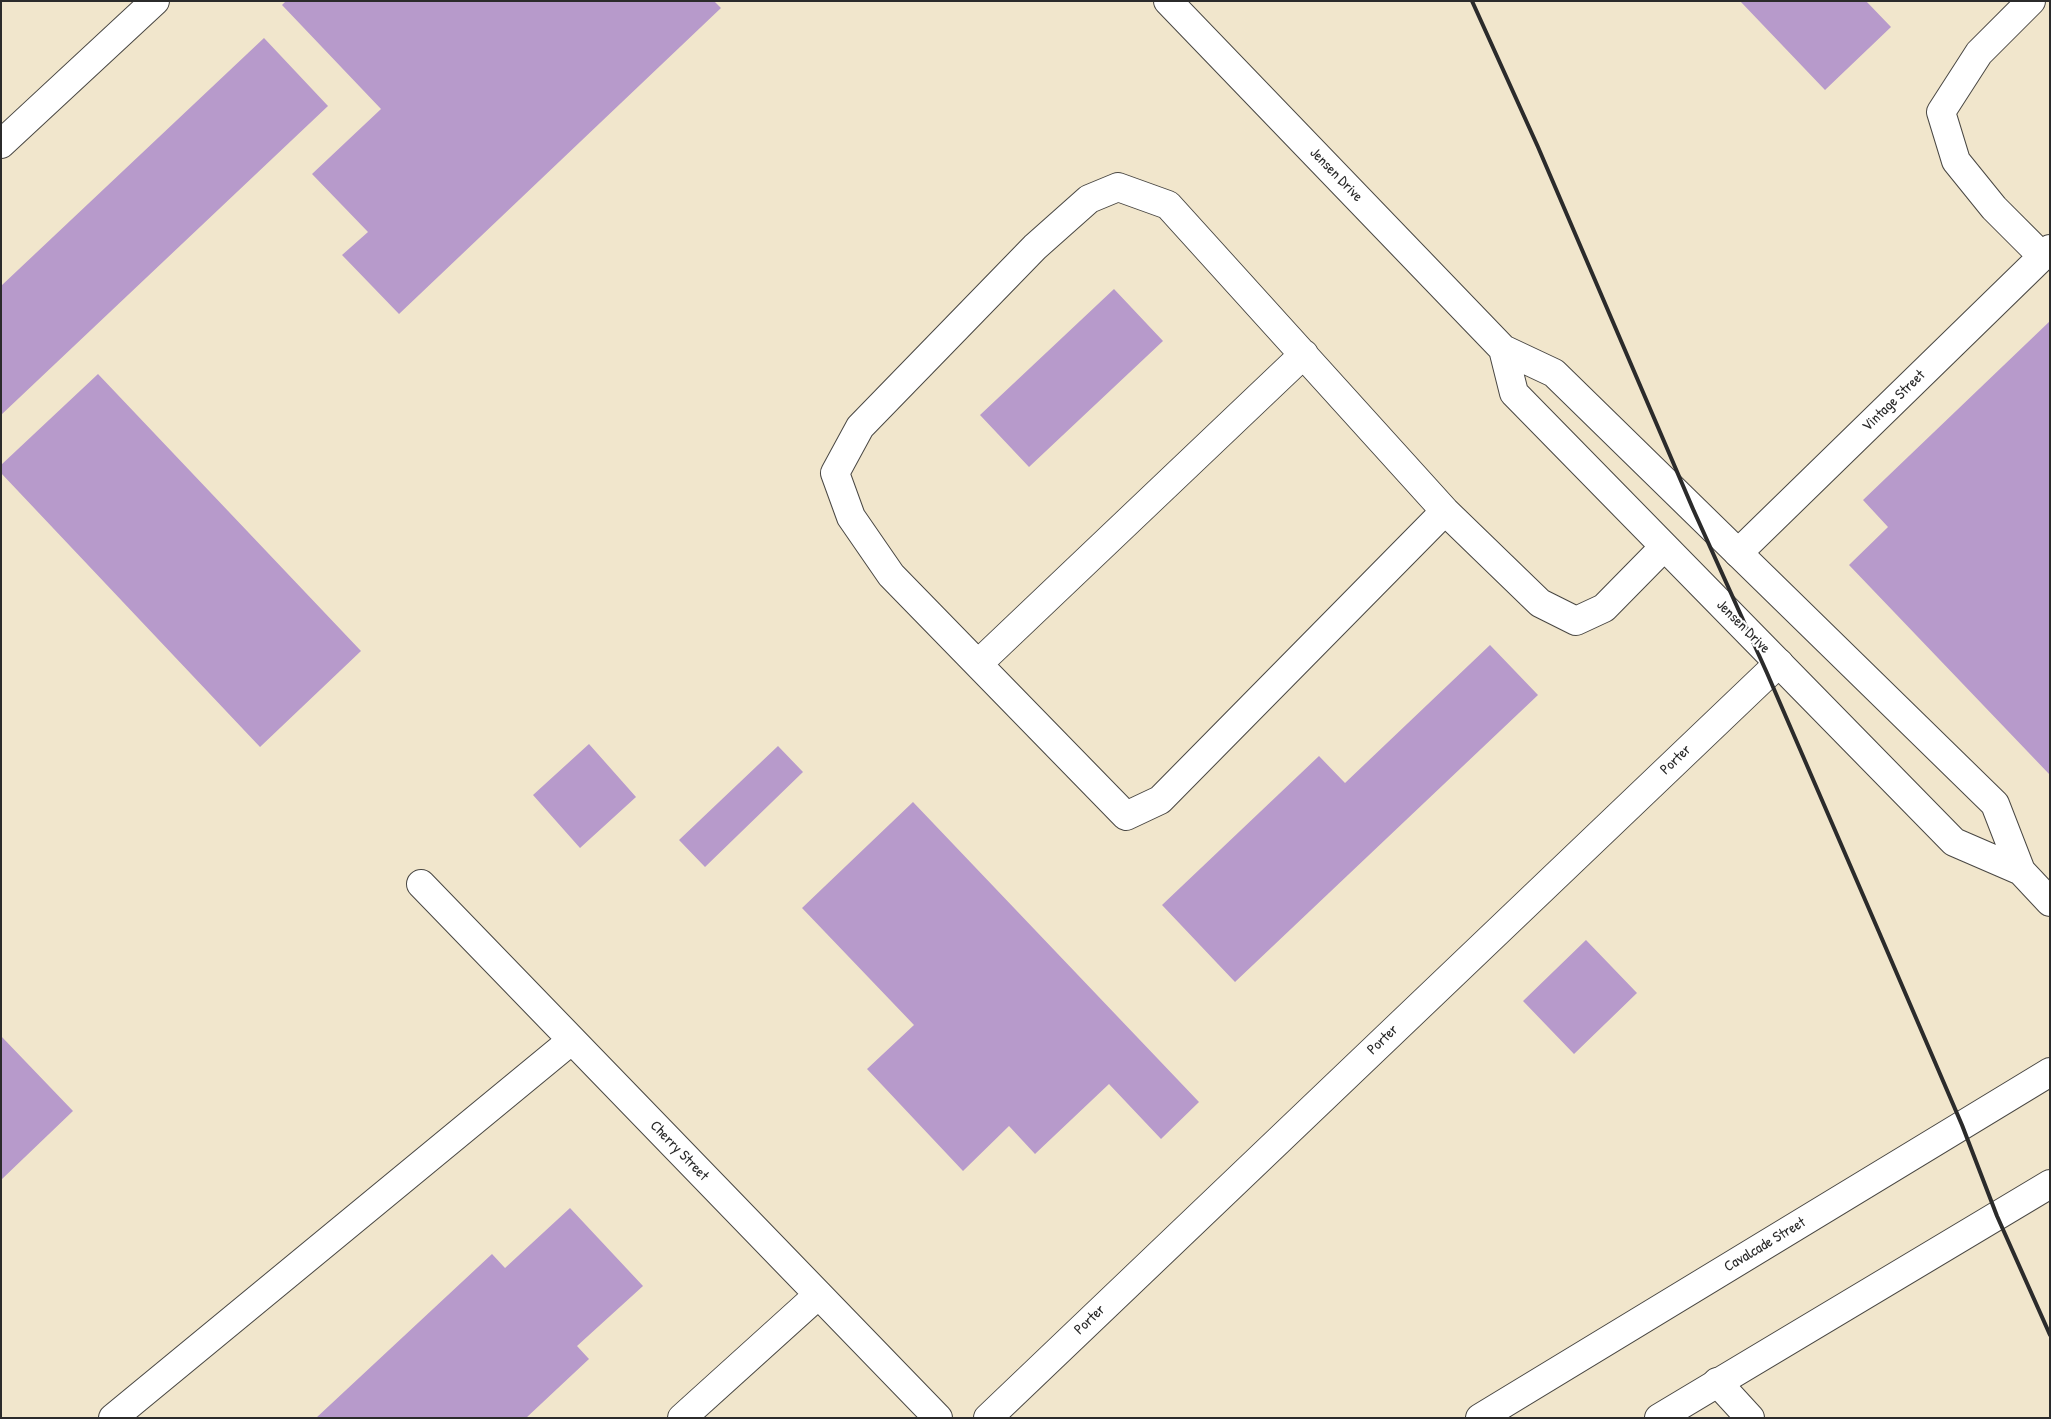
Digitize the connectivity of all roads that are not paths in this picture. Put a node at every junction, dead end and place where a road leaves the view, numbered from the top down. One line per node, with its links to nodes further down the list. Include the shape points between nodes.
1 (155, 1): 4 (main road)
2 (1168, 1): 6 (main road, Jensen Drive)
3 (2031, 1): 5 (main road, via 1979,53 1941,112 1956,161 1994,208)
4 (1, 144)
5 (2046, 252): 10 (main road, Vintage Street)
6 (1503, 349): 9 (main road, Jensen Drive, via 1514,394); 10 (main road, Jensen Drive, via 1554,373)
7 (1304, 354): 8 (main road); 12 (main road); 12 (main road, via 1168,205 1118,187 1089,199 1035,247 860,427 835,473 851,518 891,576)
8 (1445, 511): 9 (main road, via 1540,603 1576,621 1604,608); 12 (main road, via 1160,800 1126,816)
9 (1664, 547): 11 (main road, Jensen Drive)
10 (1738, 553): 13 (main road, Jensen Drive, via 1995,804)
11 (1779, 663): 13 (main road, Jensen Drive, via 1954,842); 24 (main road, Porter)
12 (978, 664)
13 (2021, 871): 15 (main road, Jensen Drive)
14 (421, 884): 16 (main road, Cherry Street)
15 (2050, 902)
16 (572, 1040): 19 (main road, Cherry Street); 21 (main road)
17 (2050, 1072): 25 (main road, Cavalcade Street)
18 (2050, 1184): 20 (main road)
19 (818, 1295): 22 (main road); 23 (main road, Cherry Street)
20 (1717, 1382): 26 (main road); 27 (main road)
21 (112, 1418)
22 (682, 1418)
23 (938, 1418)
24 (988, 1418)
25 (1480, 1418)
26 (1659, 1418)
27 (1750, 1418)

